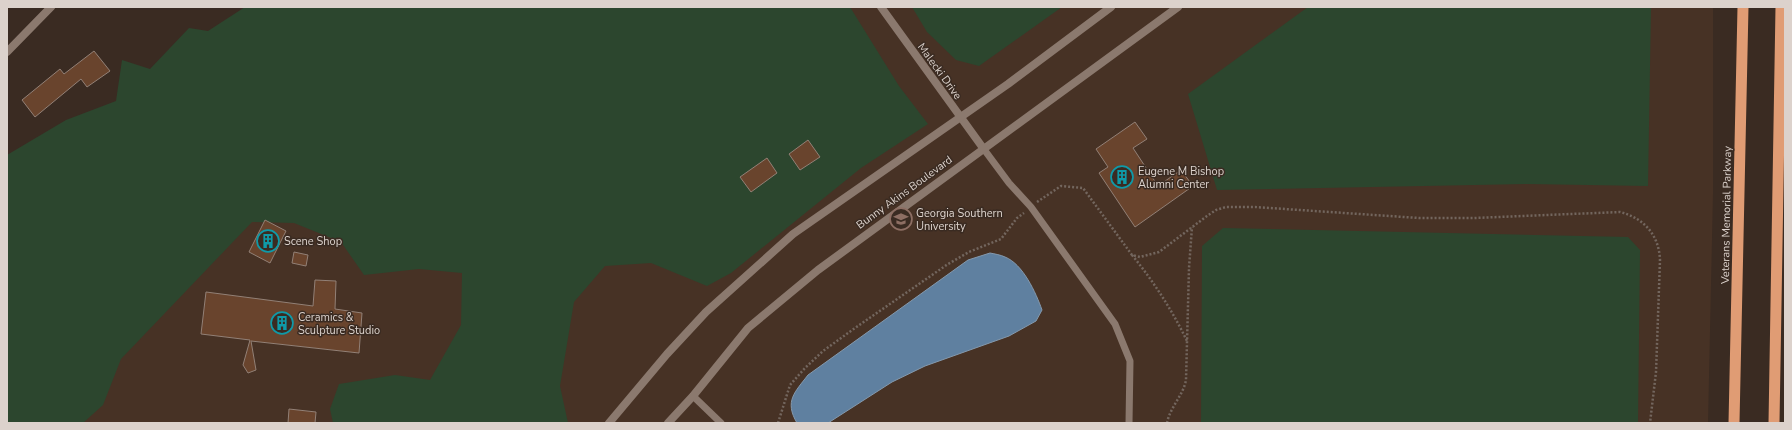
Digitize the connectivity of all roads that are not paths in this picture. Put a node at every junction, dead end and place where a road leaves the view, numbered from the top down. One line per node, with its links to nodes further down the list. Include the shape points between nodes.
1 (51, 7): 7 (street)
2 (881, 7): 8 (street, Malecki Drive)
3 (1110, 7): 8 (street)
4 (1178, 7): 9 (street, Bunny Akins Boulevard)
5 (1743, 7): 15 (highway, Veterans Memorial Parkway)
6 (1781, 7): 16 (highway)
7 (7, 52)
8 (960, 117): 9 (street, Malecki Drive); 11 (street, via 793,234 706,312)
9 (983, 148): 10 (street, Bunny Akins Boulevard, via 818,270 748,328); 14 (lane, via 1031,207 1115,324 1130,361)
10 (693, 396): 12 (street, Bunny Akins Boulevard); 13 (lane)
11 (609, 423)
12 (668, 423)
13 (721, 423)
14 (1129, 423)
15 (1734, 423)
16 (1774, 423)

